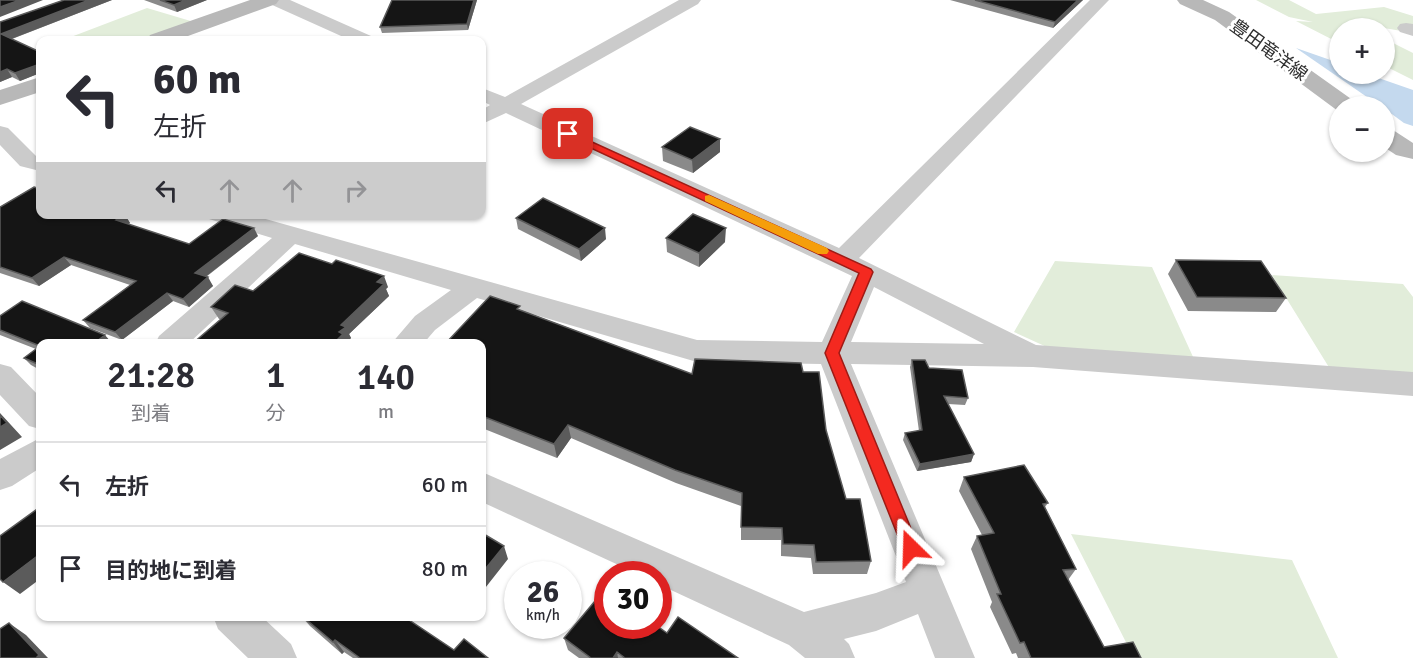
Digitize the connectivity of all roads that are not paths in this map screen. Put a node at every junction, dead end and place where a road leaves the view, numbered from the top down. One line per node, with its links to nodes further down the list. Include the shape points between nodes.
1 (269, 0): 6 (main road)
2 (276, 0): 7 (street)
3 (692, 0): 12 (street)
4 (1100, 0): 20 (street)
5 (1187, 0): 10 (main road, 豊田竜洋線, via 1222,16)
6 (169, 36)
7 (355, 36)
8 (36, 85): 11 (main road)
9 (486, 96): 12 (street)
10 (1332, 96)
11 (0, 98)
12 (505, 105): 13 (street); 20 (street)
13 (486, 116)
14 (0, 133): 17 (street, via 28,161)
15 (1395, 142): 16 (main road)
16 (1413, 151)
17 (36, 163)
18 (245, 219): 19 (street)
19 (289, 227): 21 (street); 22 (street)
20 (854, 266): 24 (street); 25 (street)
21 (472, 287): 23 (street); 24 (street, via 697,351)
22 (174, 339)
23 (410, 339)
24 (832, 353): 25 (street); 32 (street)
25 (1033, 356): 27 (street)
26 (0, 375): 28 (street)
27 (1413, 384)
28 (36, 413)
29 (36, 454): 30 (street)
30 (0, 476)
31 (486, 488): 34 (street)
32 (928, 592): 34 (street, via 876,612); 37 (street)
33 (237, 621): 35 (street)
34 (803, 631): 36 (street)
35 (277, 658)
36 (835, 658)
37 (955, 658)

